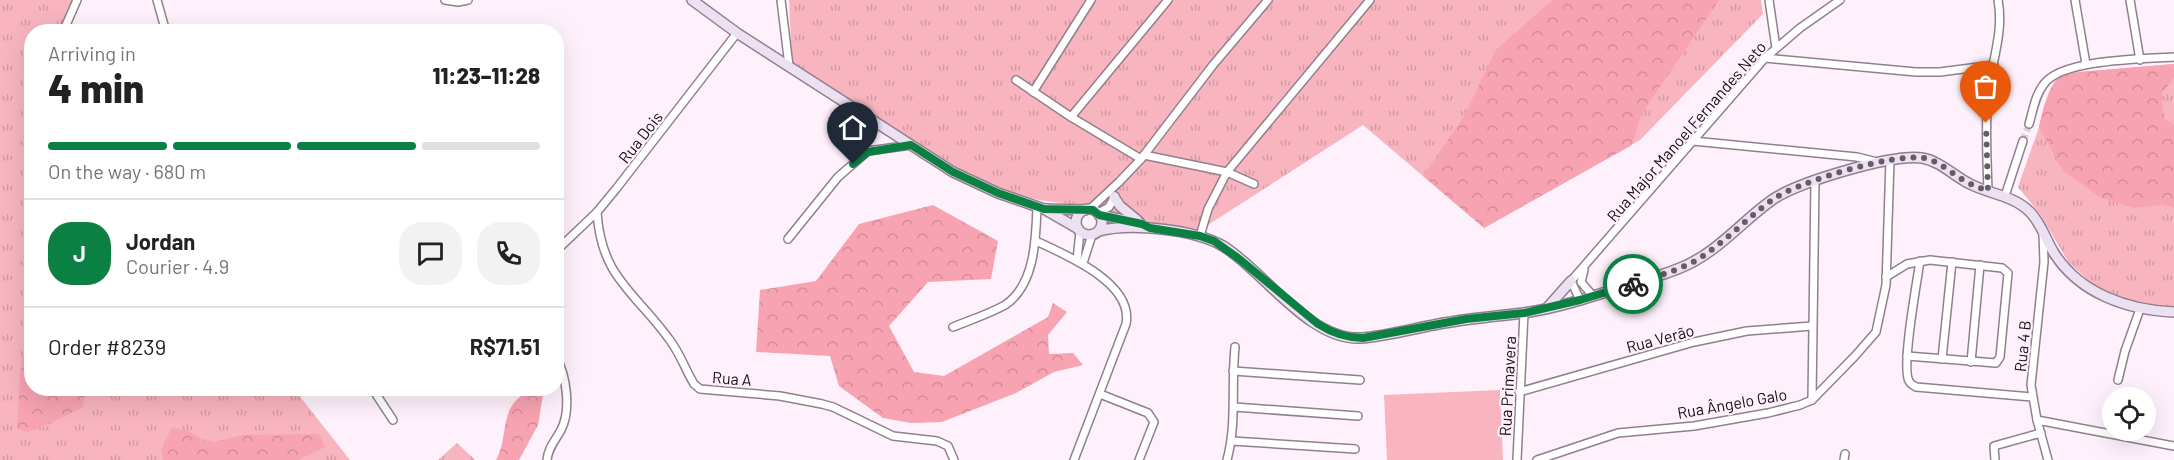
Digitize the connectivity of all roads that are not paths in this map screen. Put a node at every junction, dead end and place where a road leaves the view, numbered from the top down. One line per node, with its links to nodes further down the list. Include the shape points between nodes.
1 (76, 0): 16 (street)
2 (157, 0): 17 (street)
3 (445, 0): 4 (street)
4 (468, 0)
5 (692, 0): 18 (street)
6 (781, 0): 25 (street)
7 (1091, 0): 27 (street)
8 (1168, 0): 28 (street)
9 (1268, 0): 33 (street)
10 (1370, 0): 36 (street)
11 (1769, 0): 19 (street)
12 (1839, 0): 19 (street, Rua Major Manoel Fernandes Neto)
13 (1998, 0): 23 (street)
14 (2075, 0): 24 (street)
15 (2130, 0): 22 (street)
16 (66, 24)
17 (164, 24)
18 (737, 33): 25 (street); 44 (street, Rua Dois)
19 (1776, 48): 21 (street, Rua Major Manoel Fernandes Neto)
20 (2174, 57): 22 (street)
21 (1765, 58): 23 (street, via 1916,72); 30 (street, Rua Major Manoel Fernandes Neto)
22 (2140, 60): 24 (street)
23 (1994, 64): 40 (street, via 1986,123)
24 (2086, 64): 29 (street, via 2053,75 2044,84)
25 (789, 66): 32 (street)
26 (1016, 80): 27 (street)
27 (1034, 92): 28 (street)
28 (1071, 117): 33 (street)
29 (2029, 124)
30 (1693, 141): 35 (street); 57 (street, Rua Major Manoel Fernandes Neto)
31 (2023, 141): 41 (street)
32 (911, 145): 43 (street, via 953,172); 51 (street, via 868,152 838,177)
33 (1143, 157): 36 (street); 38 (street)
34 (1890, 160): 35 (street); 40 (street, via 1928,159); 59 (street, Rua Ângelo Galo)
35 (1877, 162): 37 (street)
36 (1227, 172): 39 (street); 50 (street, via 1208,209)
37 (1815, 181): 61 (street, via 1776,197 1689,264); 67 (street)
38 (1119, 182): 42 (street); 45 (street)
39 (1254, 184)
40 (1988, 191): 41 (street)
41 (2005, 196): 48 (street, via 2028,210)
42 (1114, 197): 45 (street, via 1109,207); 46 (street)
43 (1040, 208): 45 (street); 47 (street); 52 (street)
44 (597, 212): 53 (street, Rua Dois); 91 (street, Rua A, via 607,262 671,340 700,389 822,404 893,436 938,441 948,446)
45 (1093, 212): 46 (street); 47 (street, via 1076,220); 49 (street, via 1102,223)
46 (1146, 226): 49 (street); 50 (street)
47 (1078, 230): 49 (street, via 1086,235); 54 (street)
48 (2043, 232): 64 (street, via 2063,265 2080,281 2112,301); 80 (street, Rua 4 B)
49 (1096, 233): 54 (street)
50 (1200, 236): 66 (street, via 1226,248 1318,324 1349,337)
51 (788, 238)
52 (1036, 241): 54 (street); 68 (street, via 1018,292 999,308)
53 (564, 243)
54 (1080, 261): 78 (street, via 1116,292 1127,312)
55 (1920, 261): 56 (street); 59 (street); 70 (street)
56 (1952, 262): 58 (street); 71 (street)
57 (1587, 265): 60 (street, Rua Major Manoel Fernandes Neto); 61 (street, via 1581,282)
58 (1980, 266): 72 (street); 72 (street, via 2002,268 2008,278 1998,361)
59 (1886, 277): 81 (street, Rua Ângelo Galo, via 1876,332)
60 (1571, 281): 62 (street); 63 (street)
61 (1593, 296): 62 (street)
62 (1580, 300): 63 (street)
63 (1546, 308): 66 (street)
64 (2140, 309): 65 (street); 75 (street)
65 (2174, 312)
66 (1524, 313): 77 (street, Rua Primavera)
67 (1812, 326): 77 (street, Rua Verão, via 1747,331 1694,342); 81 (street)
68 (953, 327)
69 (1235, 347): 73 (street)
70 (1907, 356): 71 (street); 80 (street, via 1908,379 1916,387)
71 (1942, 359): 72 (street)
72 (1971, 362)
73 (1233, 371): 74 (street); 82 (street)
74 (1360, 380)
75 (2118, 380)
76 (564, 388): 90 (street, via 566,415)
77 (1519, 392): 95 (street, Rua Primavera)
78 (1100, 394): 92 (street); 93 (street, via 1152,416 1154,422)
79 (377, 396): 84 (street)
80 (2032, 397): 85 (street, Rua 4 B)
81 (1812, 400): 96 (street, Rua Ângelo Galo, via 1768,413 1694,426 1618,433)
82 (1234, 407): 83 (street); 87 (street)
83 (1358, 416)
84 (393, 420)
85 (2037, 420): 86 (street, Rua 4 B); 88 (street)
86 (2041, 433): 97 (street, via 1994,446); 98 (street, Rua 4 B)
87 (1232, 441): 89 (street); 94 (street)
88 (2174, 446)
89 (1355, 449)
90 (547, 460)
91 (954, 460)
92 (1074, 460)
93 (1139, 460)
94 (1227, 460)
95 (1517, 460)
96 (1538, 460)
97 (1995, 460)
98 (2048, 460)

